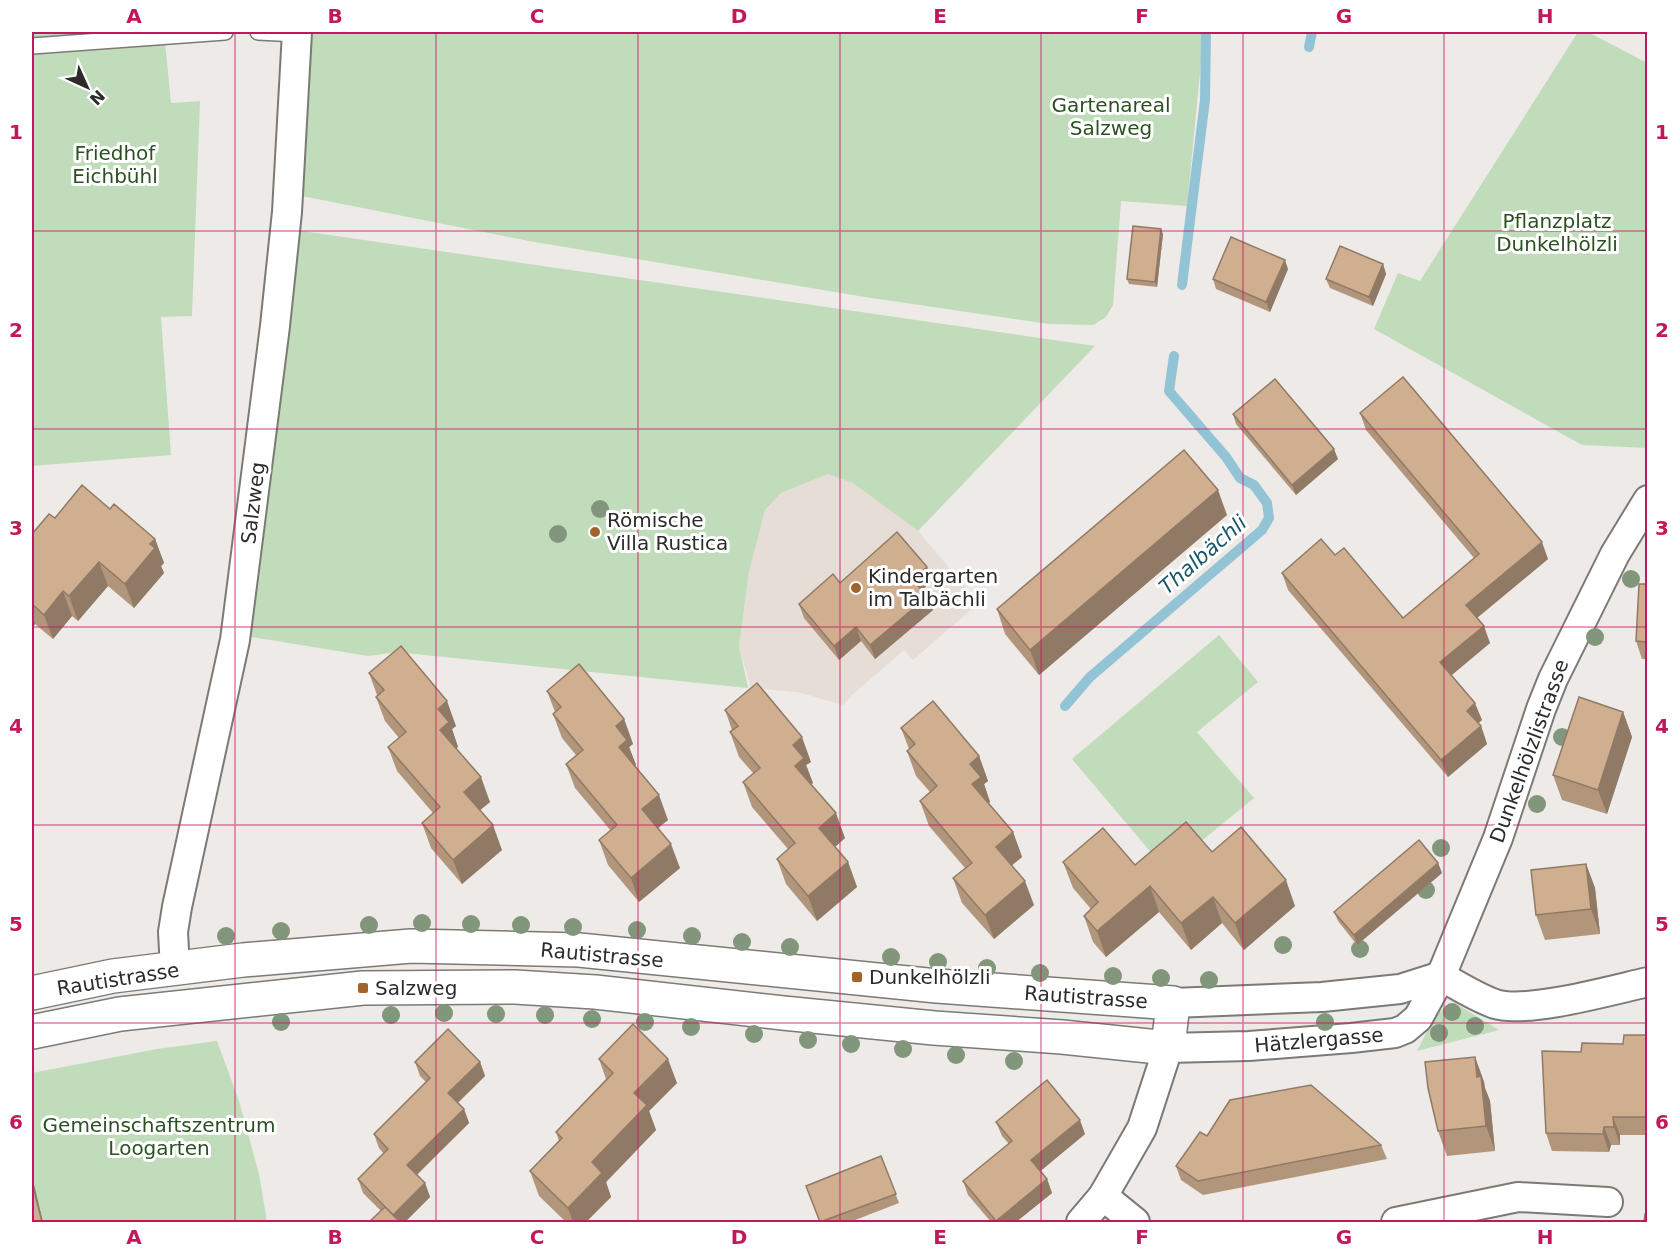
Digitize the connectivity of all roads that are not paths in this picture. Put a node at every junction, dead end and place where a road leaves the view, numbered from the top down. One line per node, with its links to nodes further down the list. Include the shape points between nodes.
1 (225, 32): 4 (lane)
2 (258, 32): 3 (lane)
3 (297, 33): 6 (street, Salzweg, via 287,212 251,521 235,640 177,907 173,932)
4 (32, 46)
5 (1645, 509): 7 (street, Dunkelhölzlistrasse, via 1615,554 1553,679 1498,838)
6 (175, 969): 9 (street, Rautistrasse, via 113,976); 10 (street, Rautistrasse, via 411,946 579,950 937,986); 11 (street)
7 (1441, 976): 8 (street, via 1497,1004 1520,1007); 10 (street, via 1378,992); 13 (street, Hätzlergasse, via 1418,1018 1395,1033 1260,1045)
8 (1647, 982)
9 (32, 993)
10 (1173, 1003): 13 (street)
11 (180, 1008): 12 (street, Rautistrasse, via 120,1014); 13 (street, Rautistrasse, via 363,988 515,987)
12 (32, 1032)
13 (1168, 1048): 14 (street, via 1142,1128)
14 (1103, 1196): 16 (street); 17 (street)
15 (1608, 1202): 18 (street, via 1518,1197)
16 (1081, 1222)
17 (1135, 1222)
18 (1396, 1222)

